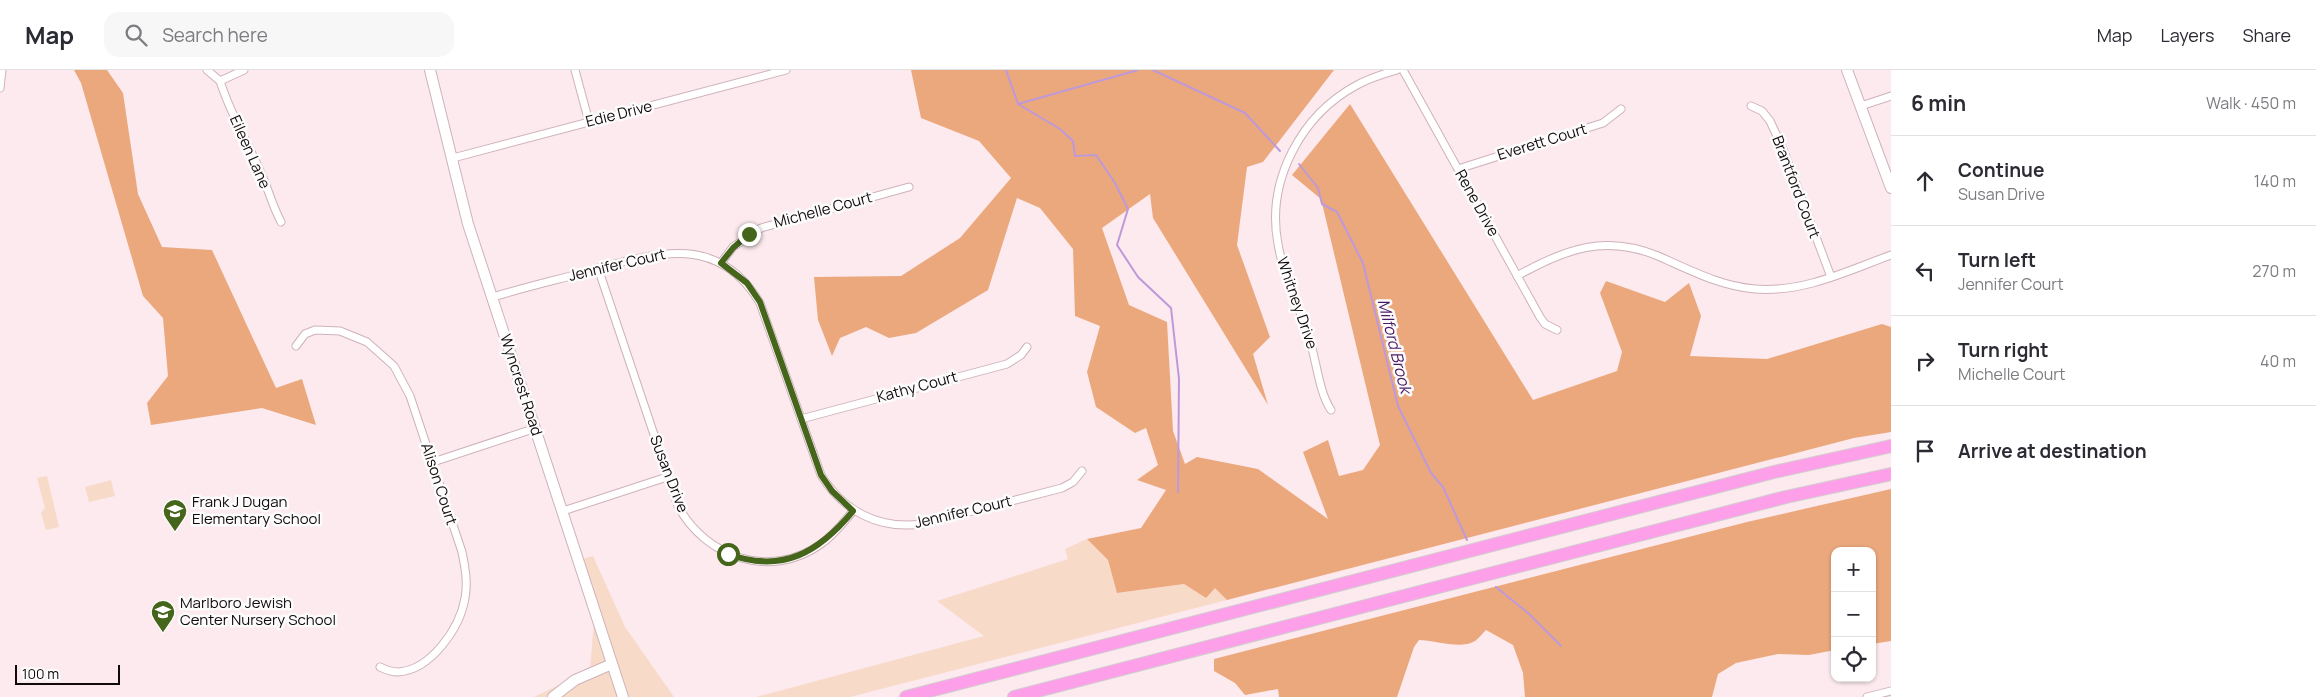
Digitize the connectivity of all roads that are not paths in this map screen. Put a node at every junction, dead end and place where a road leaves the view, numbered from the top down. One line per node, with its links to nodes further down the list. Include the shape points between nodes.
1 (2, 70): 11 (street)
2 (208, 70): 10 (street)
3 (244, 70): 10 (street)
4 (430, 70): 17 (street, Wyncrest Road)
5 (575, 70): 16 (street)
6 (786, 70): 16 (street, Edie Drive)
7 (1397, 70): 31 (street, Whitney Drive, via 1366,80 1324,109 1310,124 1290,156 1277,198 1276,227 1281,261 1314,351 1325,401)
8 (1403, 70): 18 (street, Rene Drive)
9 (1847, 70): 14 (street)
10 (220, 82): 21 (street, Eileen Lane)
11 (0, 88)
12 (1891, 96): 14 (street)
13 (1751, 106): 26 (street, Brantford Court, via 1762,111 1770,121)
14 (1861, 106): 20 (street)
15 (1621, 109): 18 (street, Everett Court, via 1603,123)
16 (589, 122): 17 (street, Edie Drive)
17 (452, 158): 27 (street, Wyncrest Road, via 468,224)
18 (1458, 170): 25 (street, Rene Drive)
19 (909, 187): 23 (street, Michelle Court, via 760,228 743,238)
20 (1891, 188)
21 (281, 222)
22 (1891, 255): 26 (street)
23 (721, 263): 24 (street, Jennifer Court, via 690,253 666,252); 32 (street, Jennifer Court, via 747,283 760,302)
24 (598, 268): 27 (street, Jennifer Court); 38 (street, Susan Drive)
25 (1517, 276): 26 (street, via 1561,253 1604,245 1644,251 1712,280 1745,288 1792,288); 28 (street, Rene Drive, via 1540,317)
26 (1831, 278)
27 (493, 297): 33 (street, Wyncrest Road)
28 (1557, 330)
29 (296, 346): 35 (street, Alison Court, via 305,334 321,329 354,336 380,351 404,383)
30 (1027, 347): 32 (street, Kathy Court, via 1006,364)
31 (1331, 410)
32 (801, 418): 39 (street, Jennifer Court, via 821,475)
33 (536, 428): 35 (street); 40 (street, Wyncrest Road)
34 (1891, 446): 46 (highway, via 1765,475)
35 (432, 462): 42 (street, Alison Court, via 465,564 466,587 462,609 448,639 426,660 400,672)
36 (1082, 471): 39 (street, Jennifer Court, via 1073,482 1062,488 922,524 888,524)
37 (1891, 474): 47 (highway, via 1786,497)
38 (667, 477): 39 (street, Susan Drive, via 678,506 696,532 722,551 751,561 780,561 807,552 829,538); 40 (street)
39 (853, 511)
40 (563, 512): 41 (street, Wyncrest Road)
41 (612, 664): 44 (street, via 575,680); 45 (street, Wyncrest Road)
42 (380, 667)
43 (1891, 691): 48 (street)
44 (553, 697)
45 (623, 697)
46 (906, 697)
47 (1014, 697)
48 (1867, 697)

